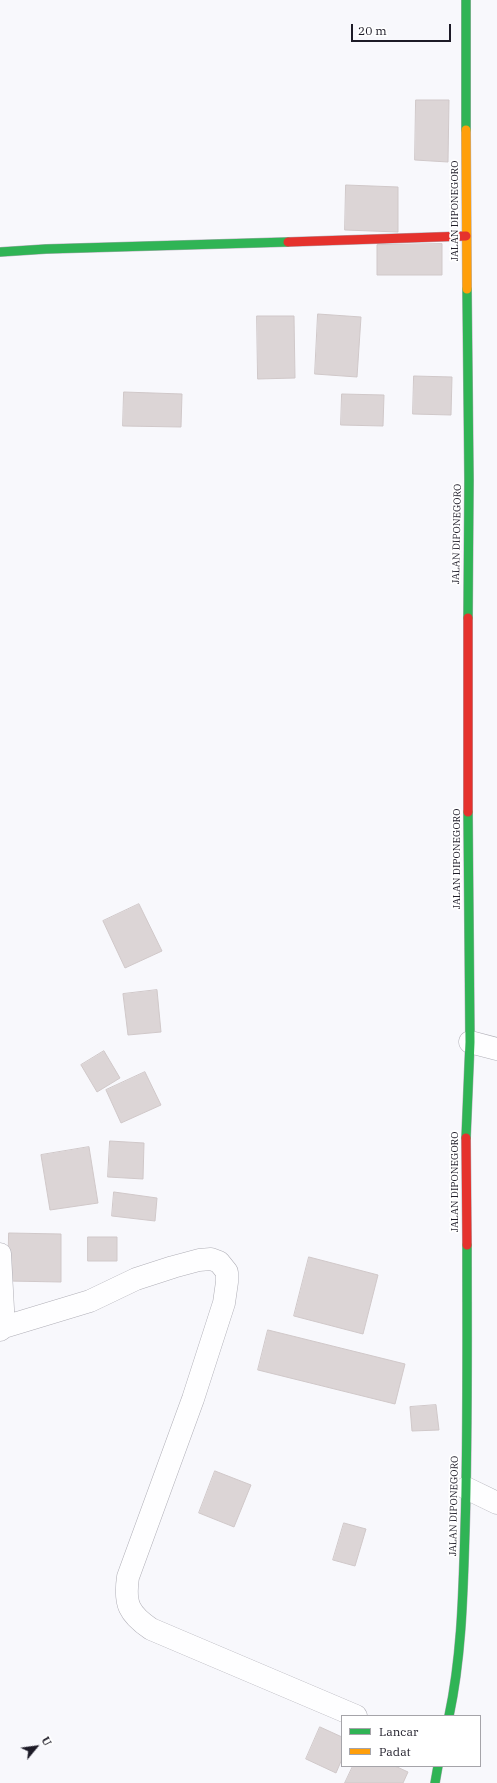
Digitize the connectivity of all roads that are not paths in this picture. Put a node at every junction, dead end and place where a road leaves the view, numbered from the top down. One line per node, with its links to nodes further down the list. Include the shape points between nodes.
1 (466, 0): 2 (street, JALAN DIPONEGORO)
2 (466, 236): 3 (street); 4 (street, JALAN DIPONEGORO)
3 (0, 252)
4 (470, 1042): 5 (street); 8 (street, JALAN DIPONEGORO, via 466,1146)
5 (497, 1049)
6 (0, 1254): 7 (street)
7 (2, 1328): 10 (street, via 90,1301 136,1279 173,1267 199,1260 211,1260 225,1267 228,1282 224,1303 193,1399 128,1577 127,1602 131,1612 151,1629)
8 (466, 1488): 9 (street); 11 (street, JALAN DIPONEGORO, via 464,1590 455,1688)
9 (497, 1503)
10 (354, 1715)
11 (449, 1715)
12 (438, 1767): 13 (street)
13 (434, 1783)

